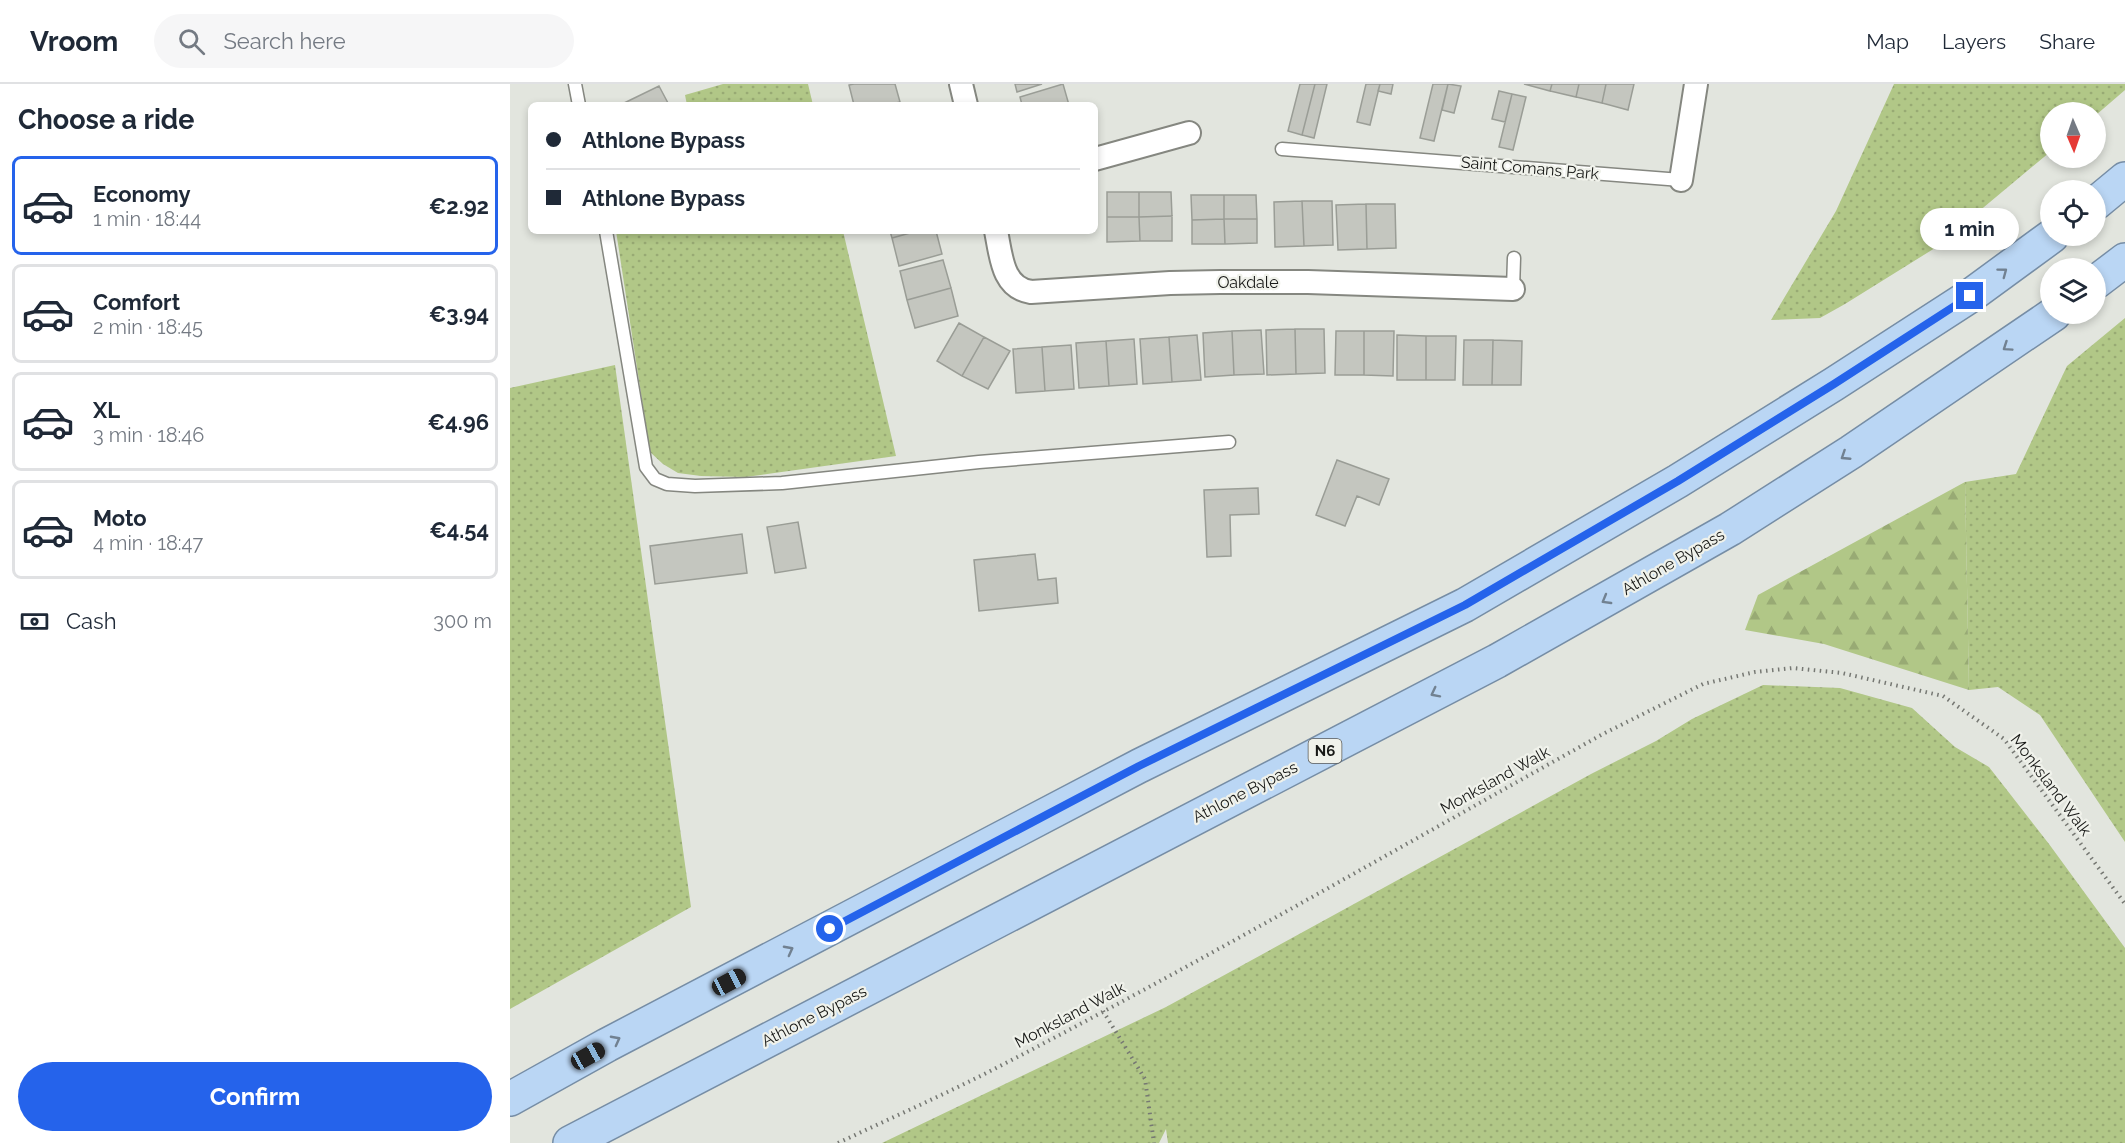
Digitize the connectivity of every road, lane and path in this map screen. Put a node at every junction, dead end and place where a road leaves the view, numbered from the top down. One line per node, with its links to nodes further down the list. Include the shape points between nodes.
1 (575, 84): 4 (lane)
2 (961, 84): 5 (street)
3 (1696, 84): 10 (street, Saint Comans Park)
4 (578, 102)
5 (965, 102)
6 (1189, 134): 8 (street)
7 (1282, 149): 10 (lane, Saint Comans Park)
8 (1098, 158)
9 (2125, 179): 11 (highway)
10 (1681, 180)
11 (2106, 195)
12 (607, 234): 20 (lane, via 646,467 656,479 667,484 782,483)
13 (997, 234): 18 (street, Oakdale, via 1004,269 1011,284 1021,291 1286,282)
14 (2040, 245): 23 (highway, one-way to 14, via 1139,766 1465,605 1678,481 1834,384 1970,296)
15 (1514, 258): 18 (lane, Oakdale)
16 (2125, 260): 17 (highway)
17 (2106, 274)
18 (1512, 289)
19 (2040, 324): 24 (highway, Athlone Bypass / N6, one-way to 24, via 1861,446 1730,529 1497,661)
20 (1229, 442)
21 (2125, 904): 22 (path, Monksland Walk, via 2004,739 1943,696 1842,673 1793,668 1703,684 1603,734)
22 (1103, 1011): 25 (path, Monksland Walk, via 1000,1066); 26 (path, via 1145,1079)
23 (510, 1099)
24 (570, 1143)
25 (838, 1143)
26 (1154, 1143)

